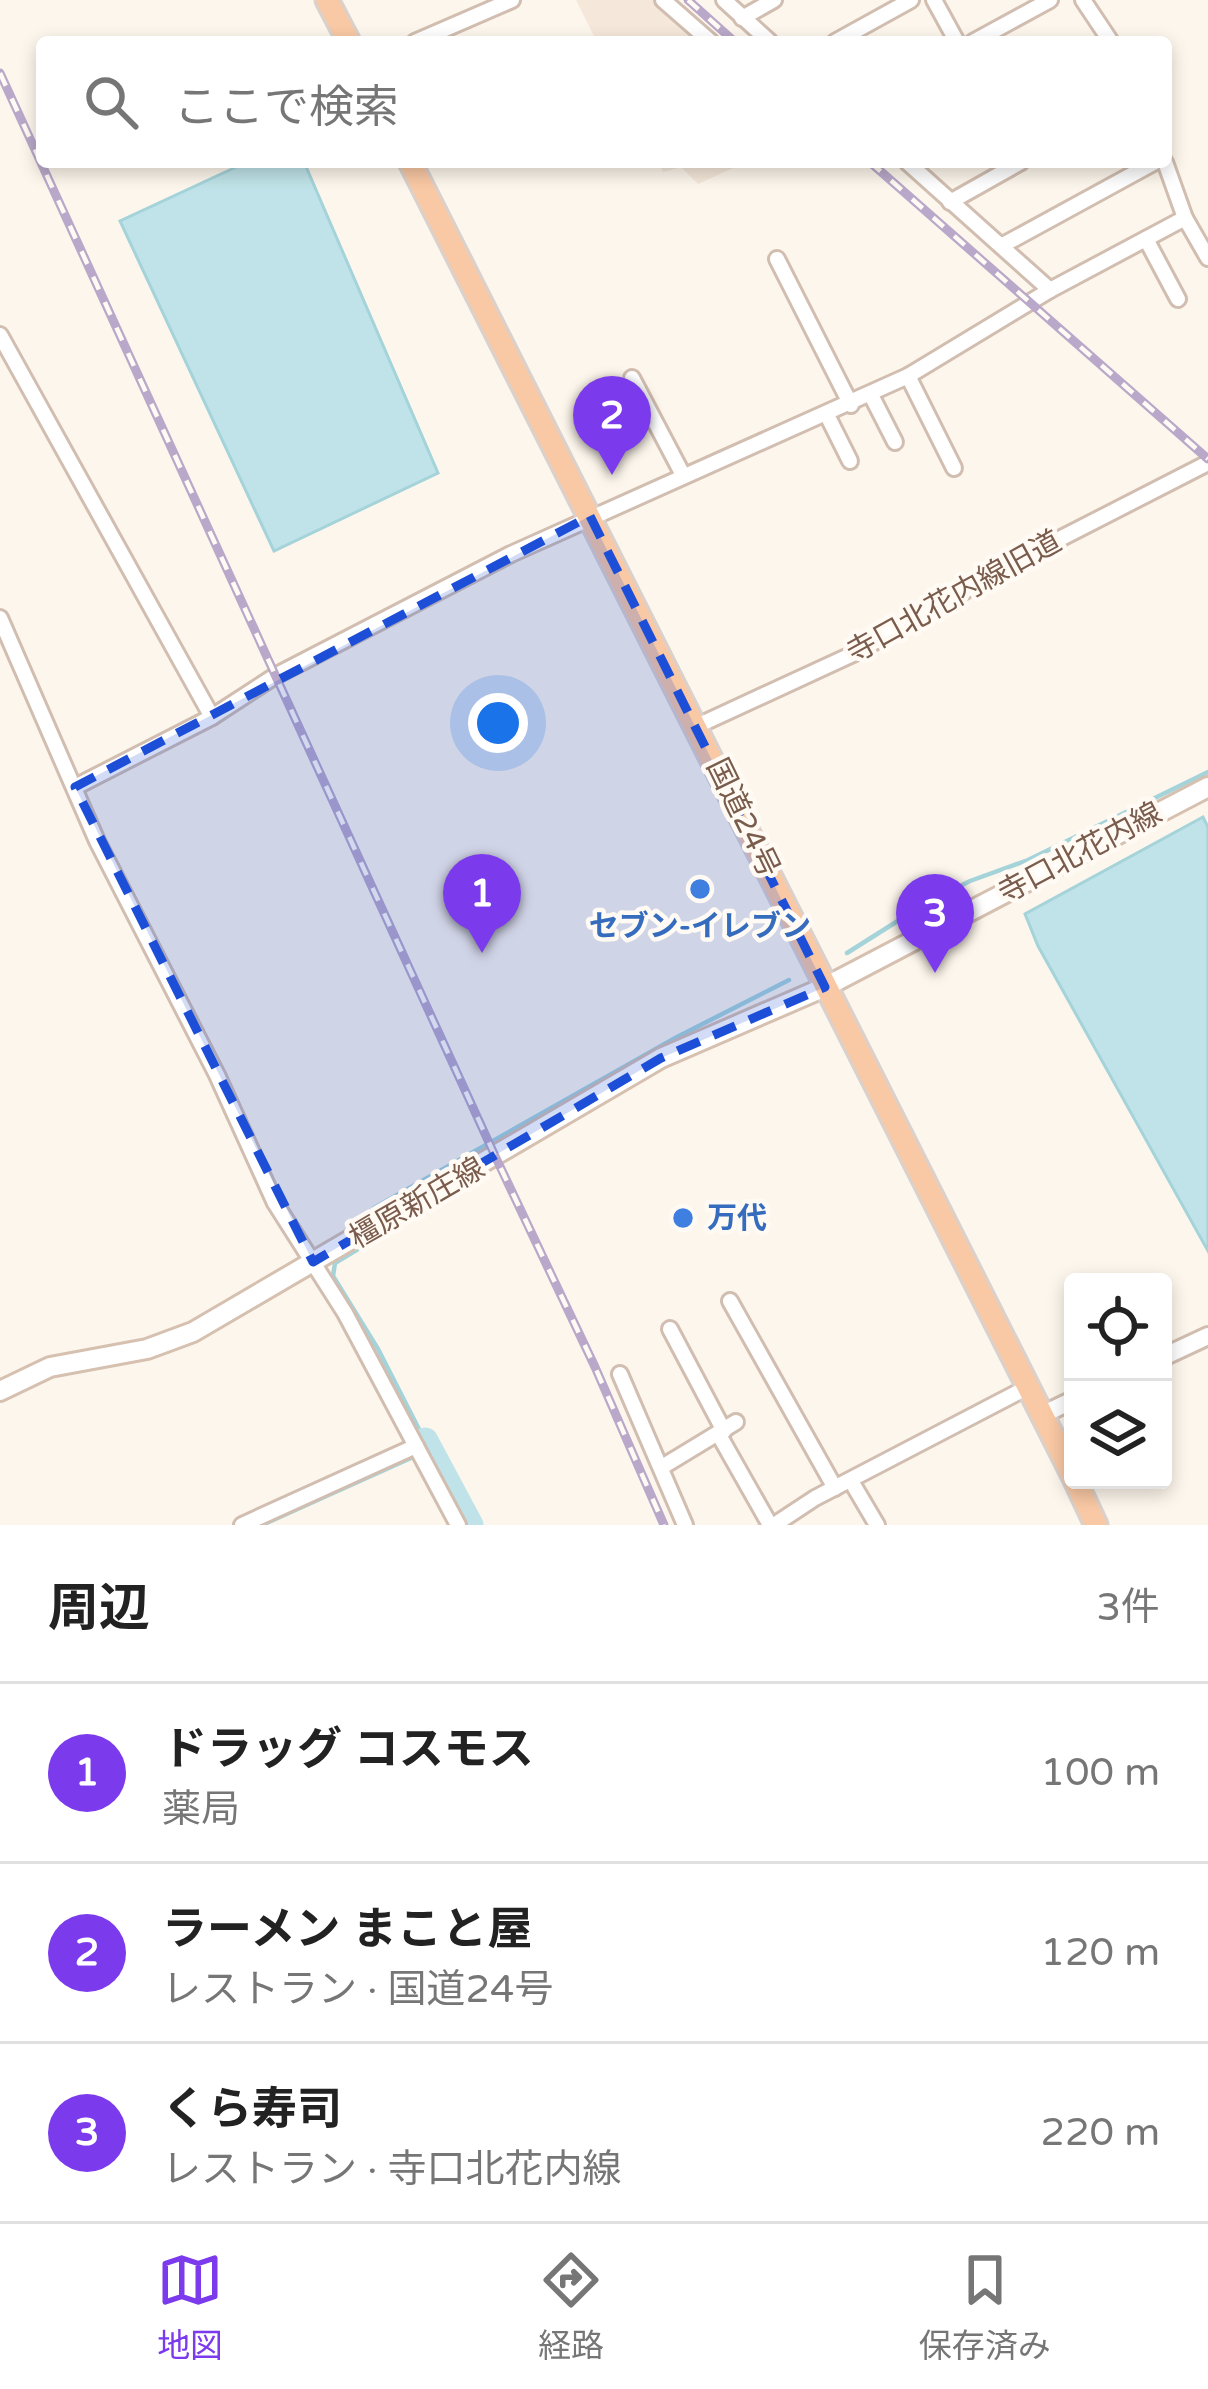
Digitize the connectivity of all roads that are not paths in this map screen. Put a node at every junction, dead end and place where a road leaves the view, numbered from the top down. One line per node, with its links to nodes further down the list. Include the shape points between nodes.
1 (327, 0): 11 (highway)
2 (512, 0): 12 (street)
3 (663, 0): 13 (street)
4 (724, 0): 10 (street)
5 (774, 0): 10 (street)
6 (911, 0): 15 (street)
7 (934, 0): 16 (street)
8 (1050, 0): 17 (street)
9 (1083, 0): 18 (street)
10 (742, 18): 14 (street)
11 (346, 36)
12 (429, 36)
13 (704, 36)
14 (763, 36)
15 (846, 36)
16 (954, 36)
17 (984, 36)
18 (1107, 36)
19 (413, 168): 43 (highway, 国道24号)
20 (913, 168): 24 (street)
21 (1011, 168): 24 (street)
22 (1144, 168): 27 (street)
23 (1167, 168): 25 (street)
24 (950, 202): 27 (street)
25 (1185, 218): 26 (street); 28 (street)
26 (1146, 239): 30 (street); 31 (street)
27 (1003, 245): 30 (street)
28 (1208, 258)
29 (777, 259): 36 (street)
30 (1050, 290): 33 (street)
31 (1178, 299)
32 (0, 335): 45 (street)
33 (908, 376): 35 (street); 41 (street)
34 (632, 378): 42 (street)
35 (871, 395): 36 (street); 38 (street)
36 (850, 405): 37 (street)
37 (826, 415): 39 (street); 42 (street)
38 (895, 442)
39 (850, 461)
40 (1205, 468): 46 (street, 寺口北花内線旧道, via 853,654)
41 (954, 469)
42 (683, 475): 43 (street)
43 (590, 516): 45 (street, via 275,676); 46 (highway, 国道24号)
44 (0, 618): 47 (street)
45 (212, 717): 47 (street)
46 (697, 726): 49 (highway, 国道24号)
47 (75, 787): 50 (street, via 275,1203)
48 (1208, 787): 49 (main road, 寺口北花内線)
49 (825, 987): 50 (main road, 橿原新庄線, via 661,1058); 56 (highway, 国道24号)
50 (313, 1262): 57 (main road, 橿原新庄線, via 171,1342 50,1367); 61 (street)
51 (730, 1301): 65 (street)
52 (670, 1329): 60 (street)
53 (1206, 1341): 54 (street)
54 (1172, 1354)
55 (620, 1374): 63 (street)
56 (1030, 1386): 59 (highway, 国道24号); 64 (street)
57 (0, 1390)
58 (1064, 1404): 59 (street)
59 (1044, 1414): 62 (highway, 国道24号)
60 (726, 1429): 63 (street); 70 (street)
61 (416, 1446): 67 (street); 68 (street)
62 (1064, 1457)
63 (662, 1467): 69 (street)
64 (851, 1481): 65 (street); 71 (street)
65 (835, 1488): 70 (street)
66 (1079, 1489): 72 (highway, 国道24号)
67 (242, 1525)
68 (458, 1525)
69 (686, 1525)
70 (772, 1525)
71 (877, 1525)
72 (1096, 1525)

